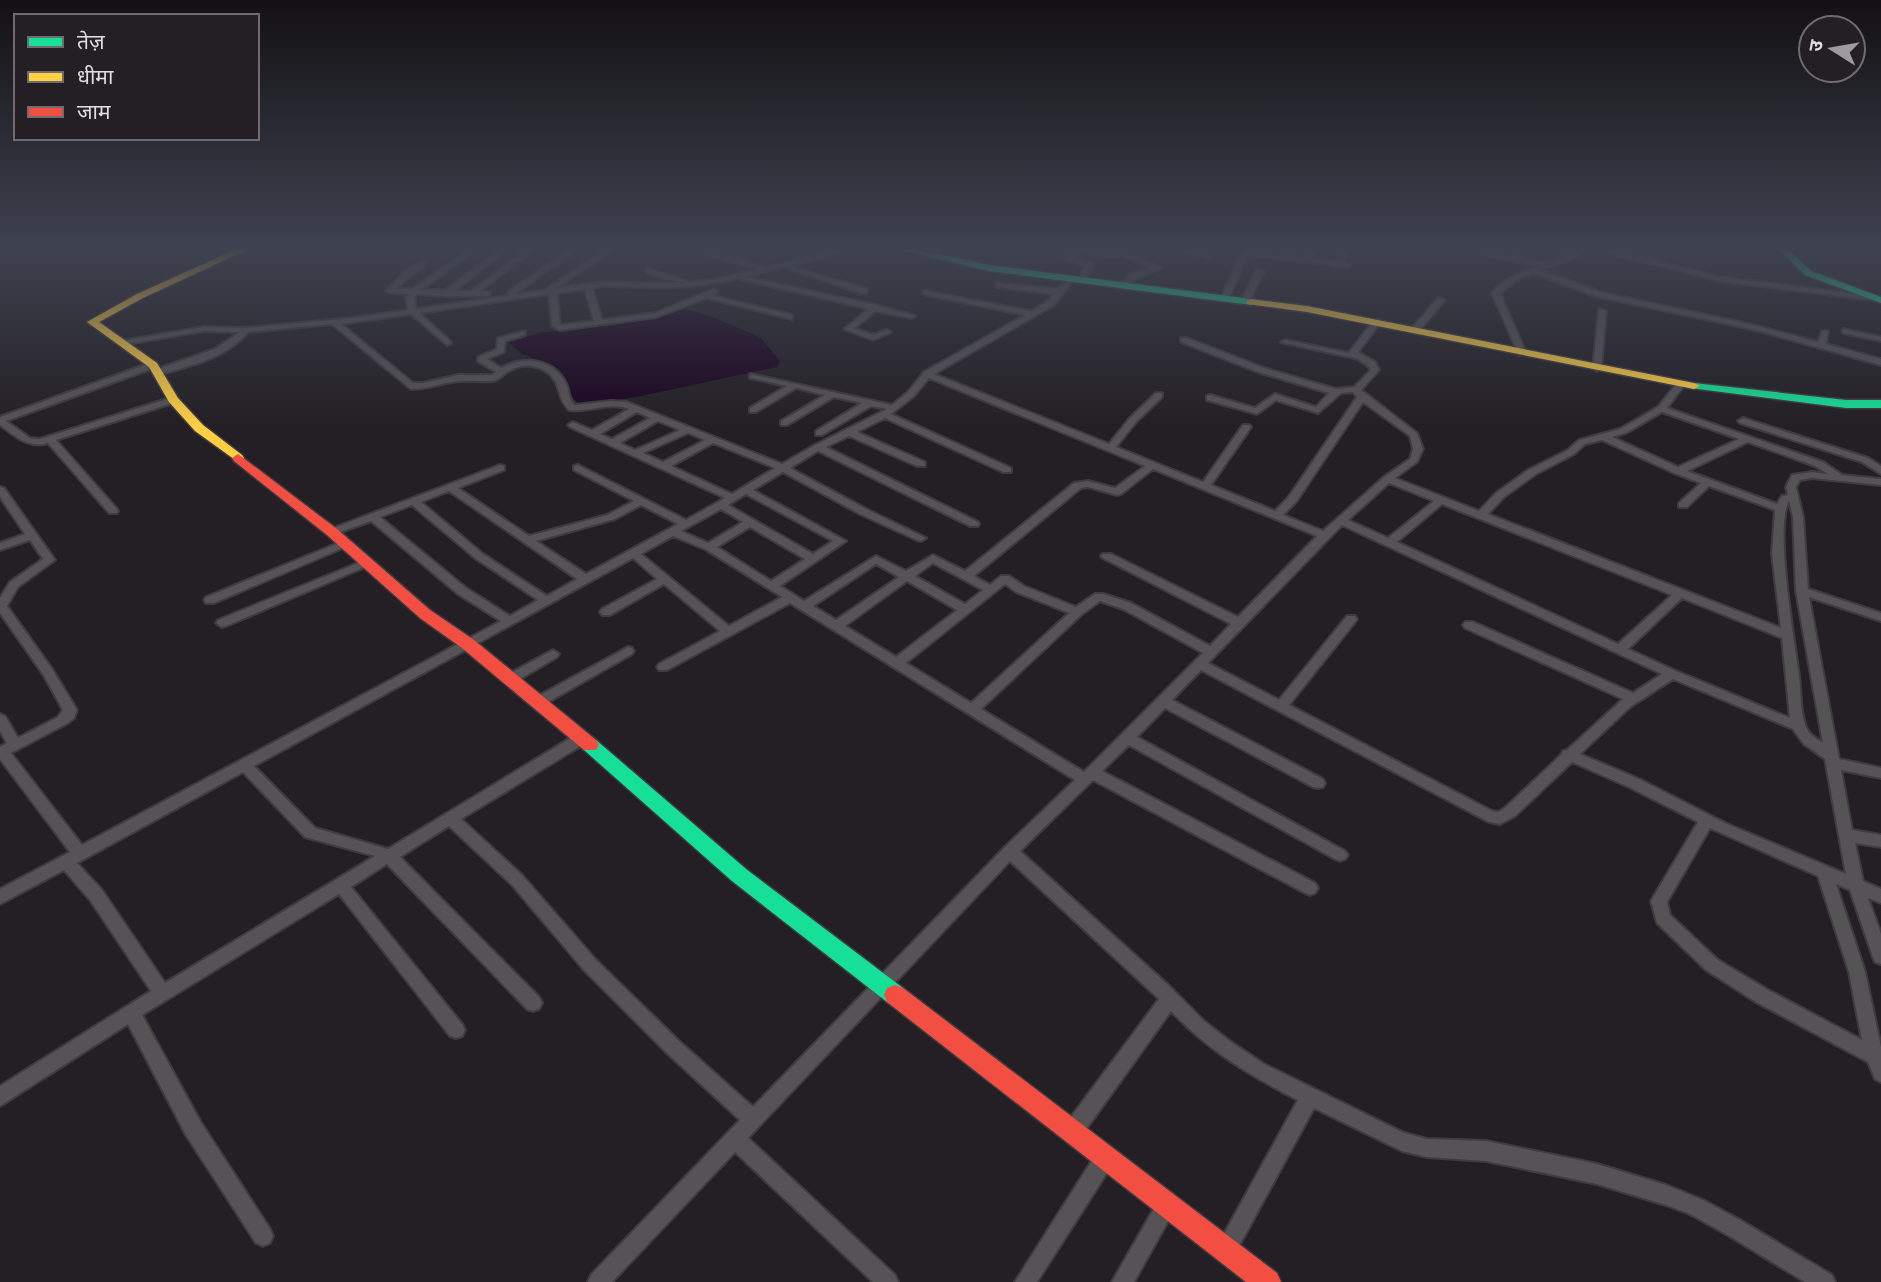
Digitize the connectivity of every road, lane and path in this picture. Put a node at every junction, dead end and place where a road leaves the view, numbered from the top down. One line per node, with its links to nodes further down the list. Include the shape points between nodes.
1 (120, 307): 32 (street, via 92,322)
2 (411, 307): 15 (street)
3 (442, 307): 15 (street)
4 (553, 307): 22 (street, via 557,326)
5 (594, 307): 22 (street)
6 (678, 307): 22 (street, via 656,315)
7 (752, 307): 19 (street)
8 (876, 307): 18 (street); 26 (street, via 848,329 873,338)
9 (997, 307): 17 (street)
10 (1043, 307): 17 (street)
11 (1282, 307): 21 (street)
12 (1435, 307): 24 (street)
13 (1502, 307): 35 (street)
14 (1662, 307): 34 (street)
15 (412, 311): 20 (street); 33 (street)
16 (1602, 311): 39 (street)
17 (1034, 314): 41 (street)
18 (911, 316)
19 (789, 317)
20 (334, 322): 23 (street); 40 (street, via 411,386 494,378)
21 (1377, 322): 24 (street); 36 (street, via 1353,353)
22 (599, 323)
23 (246, 330): 32 (street, via 204,329); 38 (street, via 212,352)
24 (1415, 330): 35 (street)
25 (1846, 331): 29 (street)
26 (887, 332)
27 (522, 333): 40 (street, via 501,340 501,350 481,359)
28 (1825, 333): 34 (street)
29 (1881, 339)
30 (1184, 340): 45 (street)
31 (1285, 342): 36 (street)
32 (121, 343): 38 (street)
33 (447, 343)
34 (1821, 346): 37 (street)
35 (1522, 353): 39 (street)
36 (1356, 356): 46 (street, via 1375,370)
37 (1881, 362)
38 (156, 368): 50 (street); 58 (street)
39 (1597, 368): 43 (street)
40 (501, 372): 53 (street, via 532,363 553,372 572,408 612,403)
41 (927, 374): 56 (street); 73 (street)
42 (753, 376): 44 (street)
43 (1681, 384): 52 (street, via 1767,397); 55 (street)
44 (794, 386): 47 (street); 54 (street)
45 (1335, 392): 46 (street); 49 (street, via 1315,410 1275,397 1257,411)
46 (1359, 393): 85 (street, via 1406,428 1417,442 1418,455); 101 (street, via 1292,500)
47 (831, 395): 51 (street); 60 (street)
48 (1159, 395): 73 (street)
49 (1210, 398)
50 (173, 400): 69 (street); 108 (street, via 199,428)
51 (869, 403): 56 (street); 64 (street)
52 (1881, 404)
53 (636, 409): 57 (street); 66 (street)
54 (753, 410)
55 (1661, 410): 67 (street, via 1623,431); 68 (street)
56 (889, 412): 65 (street); 81 (street)
57 (657, 418): 63 (street); 71 (street)
58 (0, 421): 69 (street, via 33,443)
59 (1743, 421): 83 (street, via 1865,460)
60 (784, 423)
61 (573, 425): 66 (street)
62 (1246, 427): 88 (street)
63 (687, 430): 70 (street); 74 (street)
64 (818, 433)
65 (852, 433): 72 (street); 75 (street)
66 (593, 434): 71 (street)
67 (1602, 436): 82 (street); 102 (street, via 1582,442 1532,472)
68 (1746, 439): 82 (street); 84 (street, via 1819,464)
69 (50, 440): 100 (street)
70 (712, 440): 76 (street); 80 (street)
71 (612, 443): 74 (street)
72 (818, 447): 80 (street); 107 (street)
73 (1110, 449): 77 (street)
74 (636, 453): 76 (street)
75 (921, 464)
76 (664, 466): 93 (street)
77 (1151, 466): 88 (street); 122 (street, via 1117,492 1079,485)
78 (500, 468): 89 (street)
79 (578, 468): 95 (street)
80 (783, 468): 91 (street); 112 (street)
81 (1007, 470)
82 (1678, 471): 86 (street)
83 (1881, 471)
84 (1838, 476): 87 (street); 92 (street, via 1796,477)
85 (1388, 479): 94 (street); 104 (street)
86 (1707, 482): 98 (street); 99 (street)
87 (1881, 482)
88 (1206, 486): 101 (street)
89 (450, 487): 96 (street); 113 (street)
90 (0, 490): 110 (street)
91 (746, 490): 93 (street); 120 (street, via 841,541)
92 (1793, 497): 99 (street, via 1786,498); 128 (street)
93 (733, 498): 97 (street)
94 (1442, 499): 102 (street); 115 (street)
95 (642, 500): 106 (street); 113 (street, via 611,517)
96 (414, 501): 103 (street); 132 (street, via 479,556)
97 (721, 505): 105 (street); 106 (street)
98 (1683, 505)
99 (1780, 508): 145 (street, via 1778,554)
100 (113, 511)
101 (1277, 515): 111 (street)
102 (1481, 515): 129 (street)
103 (373, 517): 108 (street); 139 (street, via 462,591)
104 (1340, 520): 111 (street); 115 (street)
105 (748, 523): 117 (street); 120 (street)
106 (685, 524): 109 (street)
107 (974, 524)
108 (332, 531): 114 (street)
109 (671, 531): 117 (street); 118 (street)
110 (33, 535): 116 (street); 165 (street, via 49,560 14,585 1,606 70,710 62,720)
111 (1324, 535): 141 (street)
112 (921, 538)
113 (527, 540): 124 (street)
114 (346, 543): 121 (street); 131 (street)
115 (1389, 543): 147 (street)
116 (0, 547)
117 (709, 547): 126 (street)
118 (633, 553): 124 (street); 125 (street)
119 (1107, 556): 141 (street)
120 (813, 559): 126 (street)
121 (368, 562): 140 (street); 146 (street, via 425,614)
122 (966, 576): 123 (street, via 933,558); 127 (street)
123 (906, 577): 133 (street, via 876,559); 134 (street); 143 (street)
124 (585, 579): 132 (street)
125 (665, 579): 135 (street); 144 (street)
126 (771, 586): 130 (street)
127 (991, 590): 134 (street); 136 (street, via 1004,579)
128 (1802, 591): 137 (street); 167 (street)
129 (1680, 594): 145 (street); 147 (street)
130 (790, 598): 133 (street); 144 (street)
131 (210, 600)
132 (547, 601): 139 (street)
133 (804, 606): 143 (street)
134 (965, 610): 151 (street)
135 (606, 612)
136 (1077, 612): 149 (street, via 1090,601 1108,598); 160 (street)
137 (1881, 617)
138 (1351, 619): 159 (street)
139 (510, 621): 146 (street)
140 (222, 623)
141 (1239, 623): 149 (street)
142 (1469, 625): 156 (street)
143 (836, 626): 151 (street)
144 (727, 630): 153 (street)
145 (1789, 636): 162 (street)
146 (468, 644): 155 (street); 168 (street)
147 (1619, 650): 154 (street)
148 (628, 651): 157 (street)
149 (1210, 651): 152 (street)
150 (553, 654): 155 (street)
151 (896, 664): 160 (street)
152 (1199, 664): 158 (street); 159 (street)
153 (663, 667)
154 (1672, 674): 156 (street); 162 (street)
155 (510, 680): 157 (street)
156 (1634, 699): 166 (street)
157 (538, 702): 163 (street)
158 (1164, 702): 164 (street); 171 (street)
159 (1281, 706): 166 (street, via 1500,818)
160 (972, 710): 170 (street)
161 (0, 719): 165 (street)
162 (1795, 724): 167 (street)
163 (582, 738): 172 (street); 187 (street, via 739,874)
164 (1128, 738): 170 (street); 177 (street)
165 (6, 750): 178 (street)
166 (1569, 755): 173 (street)
167 (1832, 760): 169 (street); 174 (street)
168 (244, 764): 178 (street); 179 (street, via 310,833)
169 (1881, 773)
170 (1088, 775): 176 (street); 183 (street)
171 (1318, 783)
172 (451, 819): 179 (street); 197 (street, via 517,880 599,974)
173 (1707, 820): 180 (street); 193 (street, via 1659,901 1663,918 1723,972)
174 (1846, 835): 175 (street); 181 (street)
175 (1881, 841)
176 (1010, 851): 187 (street); 189 (street)
177 (1340, 855)
178 (72, 857): 184 (street); 188 (street)
179 (390, 857): 182 (street); 190 (street)
180 (1825, 874): 181 (street); 193 (street, via 1857,972)
181 (1856, 885): 185 (street); 186 (street)
182 (341, 886): 188 (street); 192 (street)
183 (1310, 888)
184 (1, 892)
185 (1881, 897)
186 (1881, 957)
187 (881, 985): 197 (street); 198 (street)
188 (163, 993): 191 (street)
189 (1170, 998): 196 (street, via 1225,1048); 198 (street)
190 (533, 1003)
191 (131, 1013): 195 (street); 202 (street, via 193,1128)
192 (456, 1030)
193 (1874, 1056): 194 (street)
194 (1881, 1073)
195 (0, 1097)
196 (1310, 1097): 203 (street); 209 (street, via 1402,1142 1498,1153 1597,1174 1666,1195 1696,1207)
197 (754, 1121): 199 (street)
198 (1072, 1133): 200 (street)
199 (736, 1140): 204 (street); 205 (street)
200 (1105, 1158): 201 (street); 206 (street)
201 (1167, 1205): 203 (street); 207 (street)
202 (263, 1236)
203 (1225, 1250): 208 (street)
204 (598, 1282)
205 (888, 1282)
206 (1025, 1282)
207 (1122, 1282)
208 (1268, 1282)
209 (1825, 1282)

